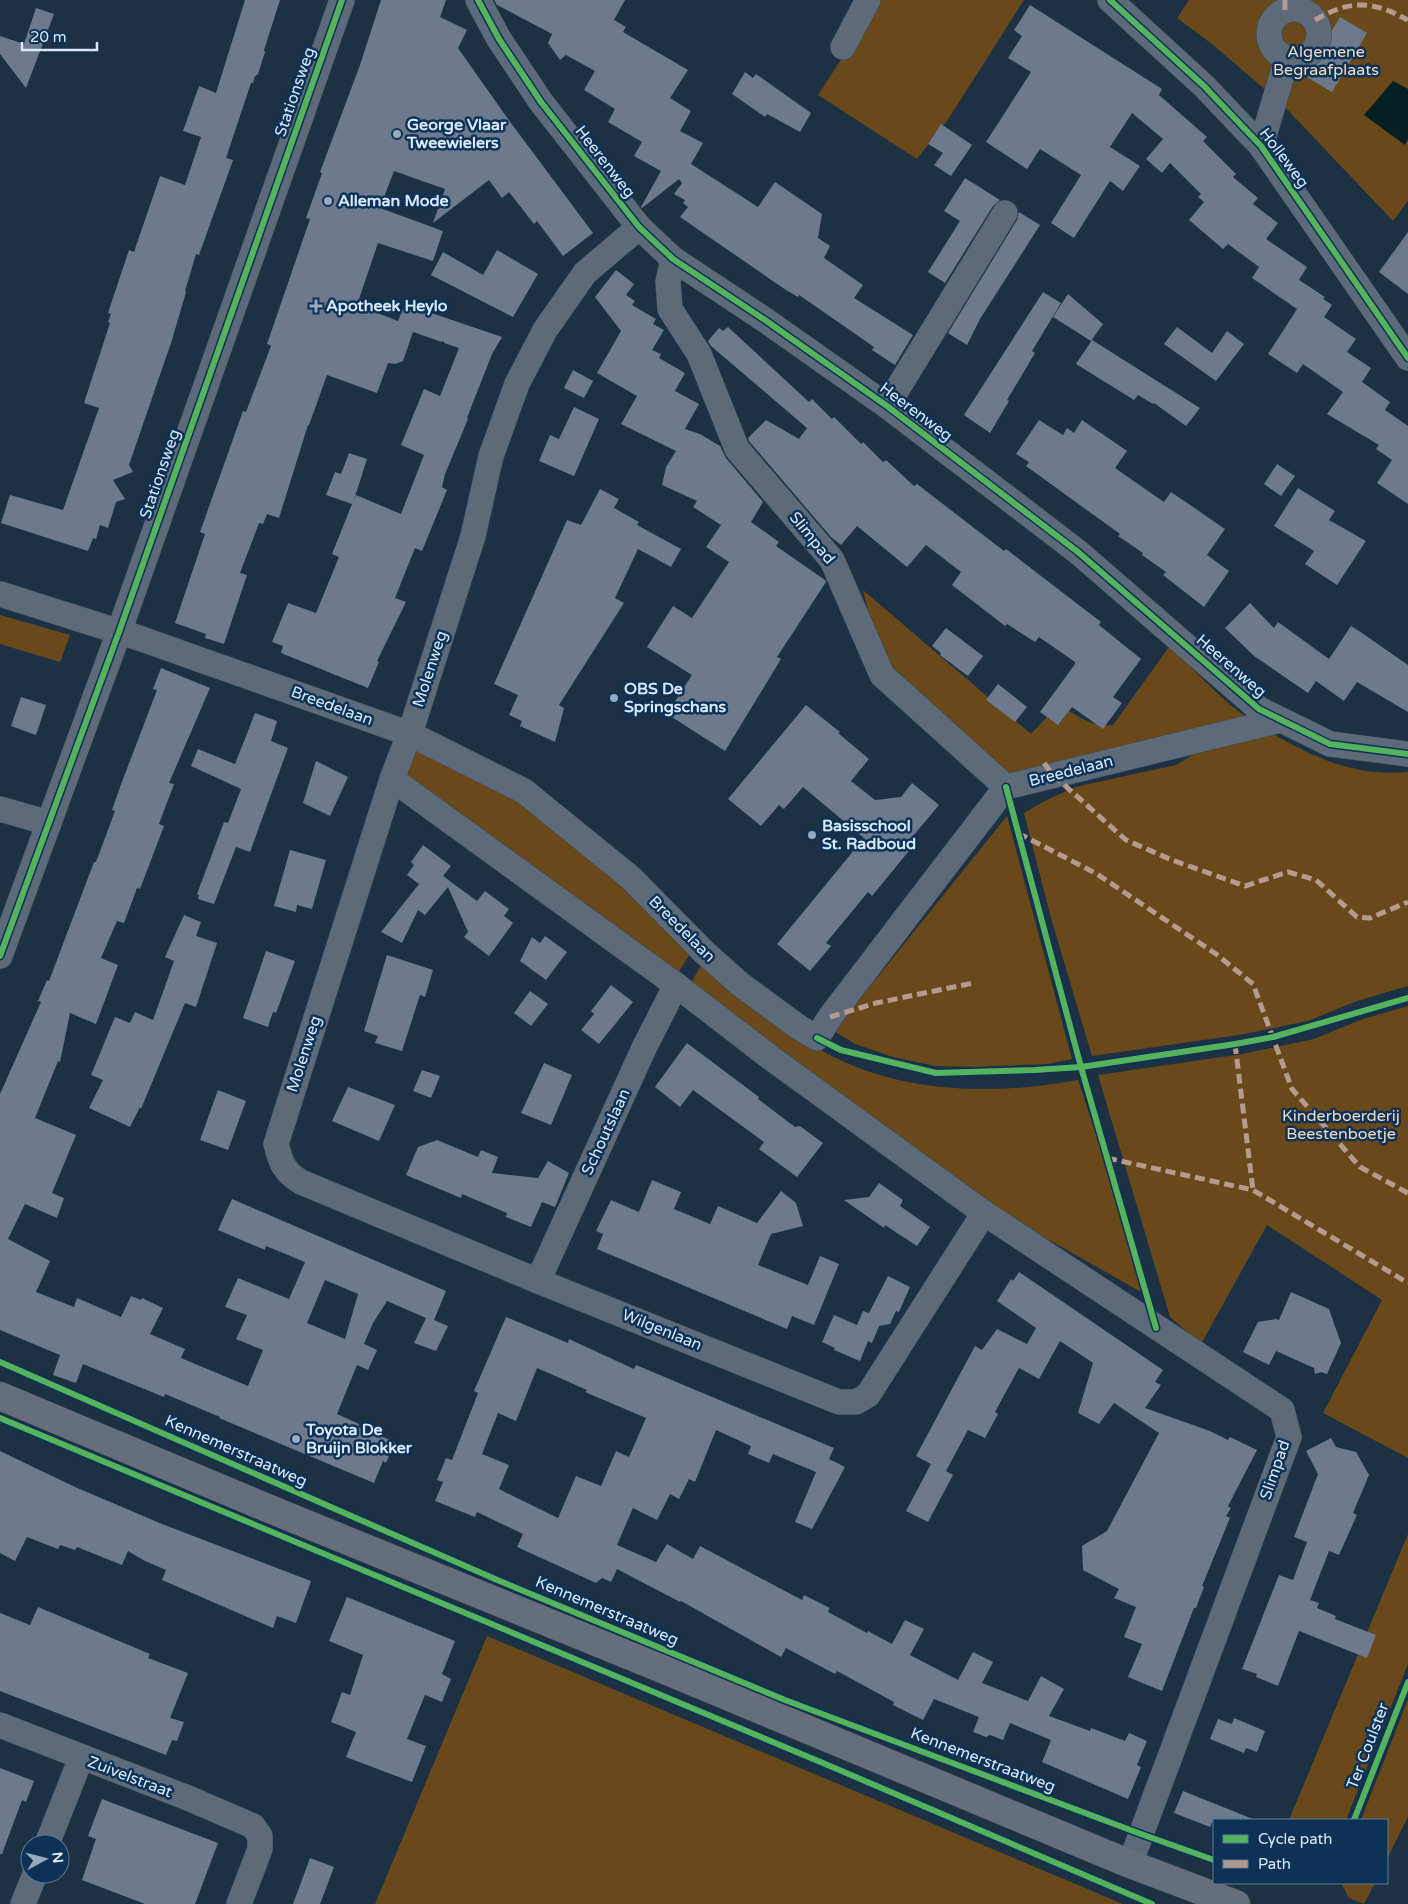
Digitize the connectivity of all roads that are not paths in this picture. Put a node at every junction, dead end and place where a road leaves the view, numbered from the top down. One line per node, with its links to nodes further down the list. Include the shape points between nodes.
1 (342, 0): 14 (street, Stationsweg)
2 (478, 0): 9 (street, Heerenweg, via 499,39 541,102)
3 (868, 0): 5 (street)
4 (1110, 0): 7 (street, Holleweg, via 1204,86)
5 (843, 47)
6 (1287, 58): 7 (street)
7 (1261, 146): 11 (street, Holleweg)
8 (1005, 213): 12 (street, Heerenweg)
9 (639, 227): 10 (street, Heerenweg); 16 (street, Molenweg, via 585,273 545,330 517,384 491,456 472,536)
10 (673, 259): 12 (street, Heerenweg); 19 (street, Slimpad, via 668,282 670,309 699,354 737,449 832,560 882,675)
11 (1408, 358)
12 (887, 406): 15 (street, Heerenweg, via 1078,552 1259,709)
13 (0, 594): 14 (street, Breedelaan)
14 (119, 632): 16 (street, Breedelaan); 21 (street, Stationsweg)
15 (1281, 720): 17 (street, Heerenweg, via 1330,744); 19 (street, Breedelaan)
16 (410, 734): 18 (street, Molenweg); 19 (street, Breedelaan, via 524,791 631,878 740,984 816,1038)
17 (1408, 754)
18 (392, 779): 23 (street); 24 (street, Molenweg)
19 (1006, 787)
20 (0, 809): 21 (street)
21 (49, 823): 22 (street, Stationsweg)
22 (0, 956)
23 (676, 985): 25 (street); 26 (street, Schoutslaan)
24 (276, 1144): 26 (street, Wilgenlaan, via 280,1160 289,1174 301,1182)
25 (984, 1213): 26 (street, Wilgenlaan, via 868,1396 856,1402 839,1402); 31 (street, Slimpad, via 1282,1410 1289,1437)
26 (538, 1281)
27 (0, 1396): 31 (main road, Kennemerstraatweg)
28 (0, 1725): 29 (street, Zuivelstraat)
29 (80, 1758): 30 (street); 34 (street, Zuivelstraat, via 253,1826 261,1841 260,1849)
30 (51, 1834)
31 (1130, 1864): 35 (main road, Kennemerstraatweg)
32 (31, 1884): 33 (street)
33 (24, 1904)
34 (240, 1904)
35 (1236, 1904)

